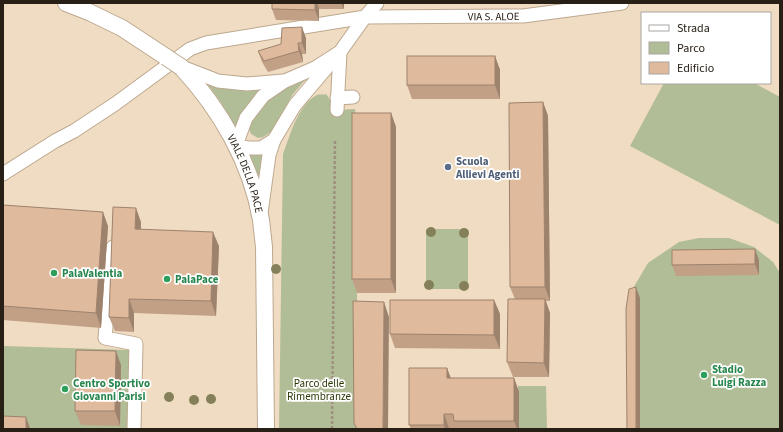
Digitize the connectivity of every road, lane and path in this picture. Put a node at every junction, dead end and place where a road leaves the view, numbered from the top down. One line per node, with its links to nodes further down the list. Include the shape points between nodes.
1 (66, 3): 6 (main road, VIALE DELLA PACE, bridge, via 122,28)
2 (377, 3): 4 (street)
3 (622, 3): 4 (street, VIA S. ALOE, via 523,16)
4 (365, 17): 5 (street); 12 (street, VIA S. ALOE, via 206,44 190,49 109,108)
5 (340, 52): 7 (street, via 315,68); 8 (street, via 337,104); 9 (street, via 295,105)
6 (181, 67): 7 (street, via 218,81 240,84); 11 (main road, VIALE DELLA PACE, via 219,115)
7 (285, 81): 11 (street, via 263,96 246,118)
8 (353, 97)
9 (274, 140): 11 (street, via 261,148); 13 (street, via 269,155)
10 (336, 140): 17 (path)
11 (236, 145): 13 (main road, VIALE DELLA PACE, via 249,177)
12 (3, 174)
13 (260, 219): 16 (main road, VIALE DELLA PACE, via 264,247)
14 (114, 233): 15 (street, via 105,338 136,344)
15 (134, 429)
16 (266, 429)
17 (332, 429)

